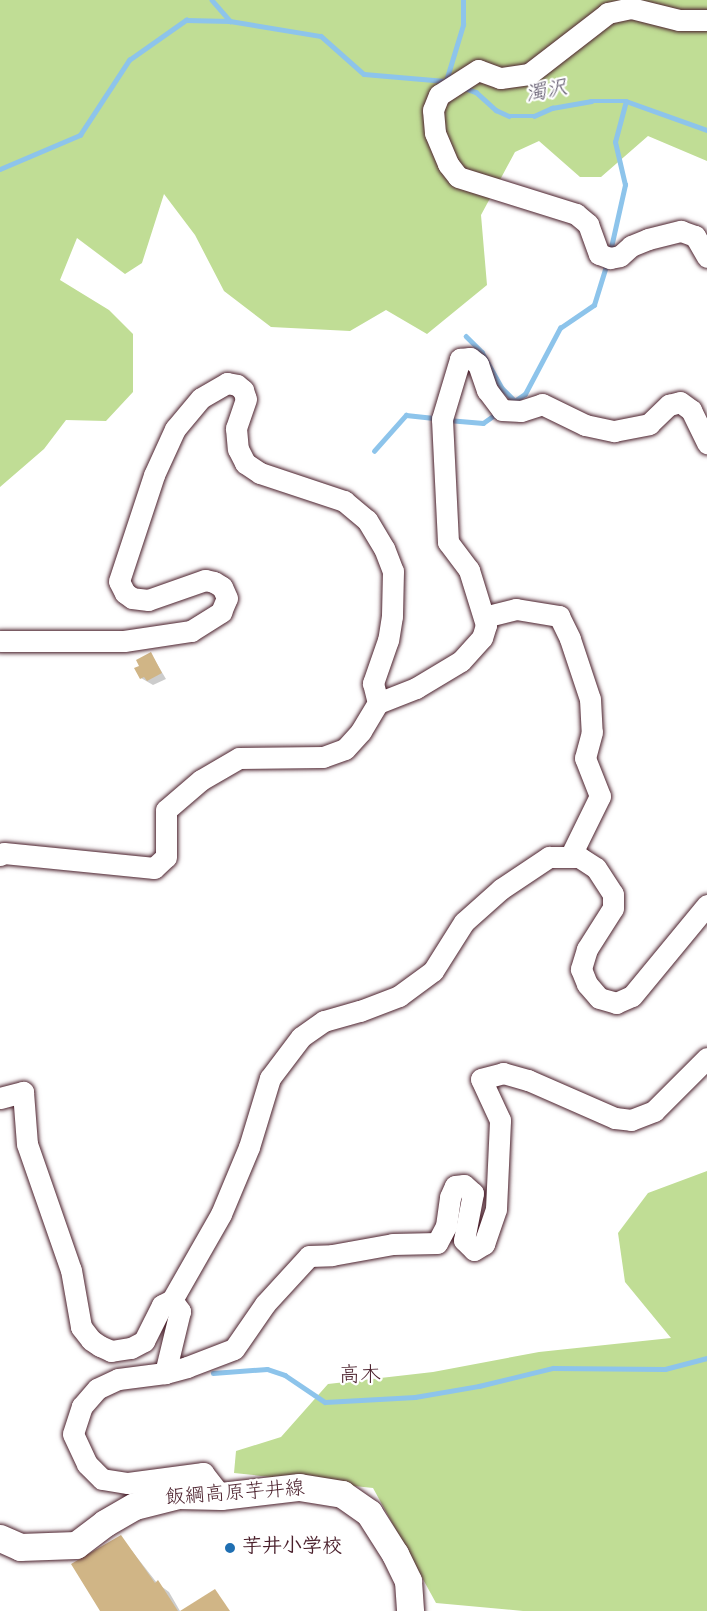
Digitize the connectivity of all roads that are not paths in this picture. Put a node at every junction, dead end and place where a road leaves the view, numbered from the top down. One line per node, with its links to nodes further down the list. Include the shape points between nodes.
1 (707, 20): 2 (street, via 679,20 630,9 608,13 529,74 500,78 478,70 439,94 433,110 435,133 458,177 576,214 588,224 599,254 620,256 648,239 681,231 695,236)
2 (707, 257)
3 (707, 443): 4 (street, via 691,410 680,402 669,405 649,424 614,431 585,425 542,404 521,411 501,410 487,390 478,364 470,358 460,359 442,419 448,542 469,570)
4 (484, 617): 6 (street, via 482,638 461,661 416,688); 8 (street, via 516,609 560,616 570,639 590,699 592,732 585,758 600,796)
5 (0, 641): 6 (street, via 124,642 191,631 221,612 226,598 222,587 214,582 205,580 148,600 132,598 119,581 154,475 175,429 209,391 226,383 237,385 246,399 236,428 238,449 245,463 260,473 344,501 367,520 384,548 393,571 392,616 373,683)
6 (378, 703): 7 (street, via 345,749 323,757 239,758 201,780 166,810 166,857 154,868)
7 (0, 855)
8 (570, 857): 9 (street, via 579,857 597,868 613,894 613,908 587,949 581,969 599,998 616,1003 632,996); 12 (street, via 549,857 501,889 464,922 433,971 399,996 324,1021 301,1037 270,1078 249,1147 221,1214)
9 (707, 905)
10 (707, 1058): 13 (street, via 654,1111 631,1120 615,1118 503,1073 481,1079 500,1120 495,1209 484,1245 474,1250 464,1240 473,1193 464,1185 455,1185 446,1226 437,1243 412,1242 309,1256 265,1304 234,1349)
11 (0, 1098): 12 (street, via 23,1092 27,1144 71,1270 81,1327 91,1340 111,1351 130,1348 144,1341 162,1305)
12 (172, 1300): 13 (street, via 180,1311)
13 (165, 1373): 14 (street, via 118,1379 97,1389 82,1406 73,1434 80,1450 102,1479 128,1483 203,1473)
14 (221, 1496): 15 (main road, 飯綱高原芋井線, via 178,1495 135,1506 75,1545 20,1547); 16 (main road, 飯綱高原芋井線, via 299,1487 342,1494 369,1513 395,1554 408,1581)
15 (0, 1538)
16 (410, 1611)

